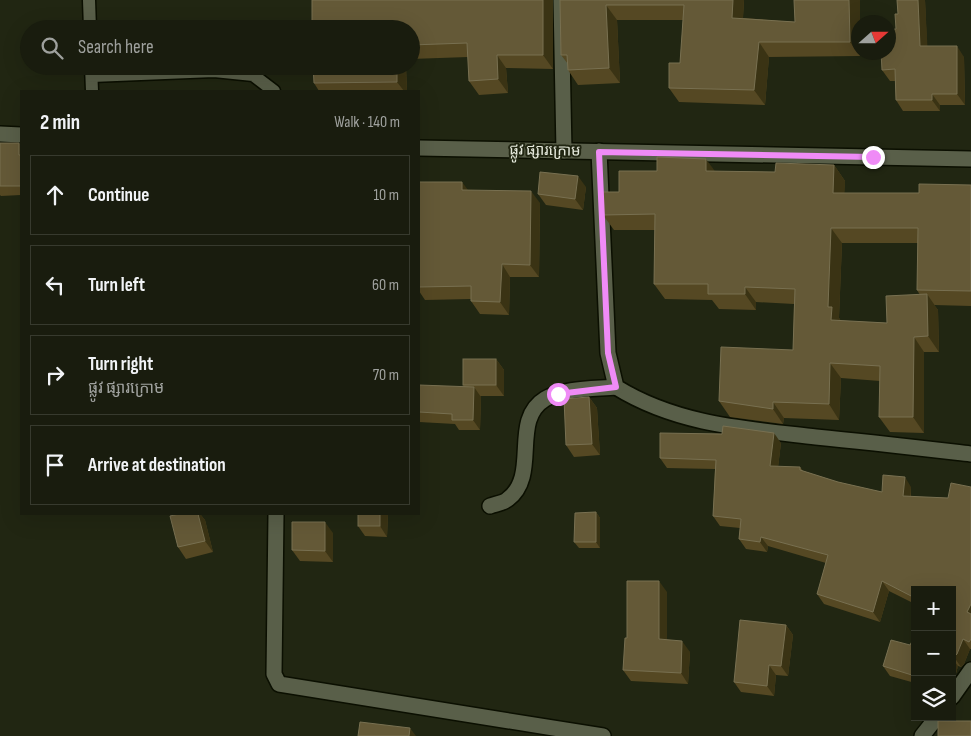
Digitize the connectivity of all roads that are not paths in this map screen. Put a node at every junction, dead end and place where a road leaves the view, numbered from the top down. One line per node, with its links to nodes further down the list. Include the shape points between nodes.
1 (89, 0): 3 (lane)
2 (561, 0): 11 (street)
3 (90, 20)
4 (92, 75): 6 (lane)
5 (255, 75): 7 (lane)
6 (92, 90)
7 (273, 90)
8 (0, 134): 9 (street)
9 (20, 135)
10 (420, 148): 11 (street, ផ្លូវ ផ្សារក្រោម)
11 (564, 151): 12 (street, ផ្លូវ ផ្សារក្រោម)
12 (599, 152): 13 (street, ផ្លូវ ផ្សារក្រោម); 14 (street, via 608,353)
13 (971, 159)
14 (616, 387): 15 (street, via 660,409 718,426); 16 (street, via 558,394 544,400 532,411 522,481 508,499)
15 (971, 454)
16 (490, 506)
17 (276, 515): 21 (street, via 274,674 279,684)
18 (971, 670): 19 (street)
19 (956, 691)
20 (933, 721): 22 (street)
21 (603, 736)
22 (922, 736)

